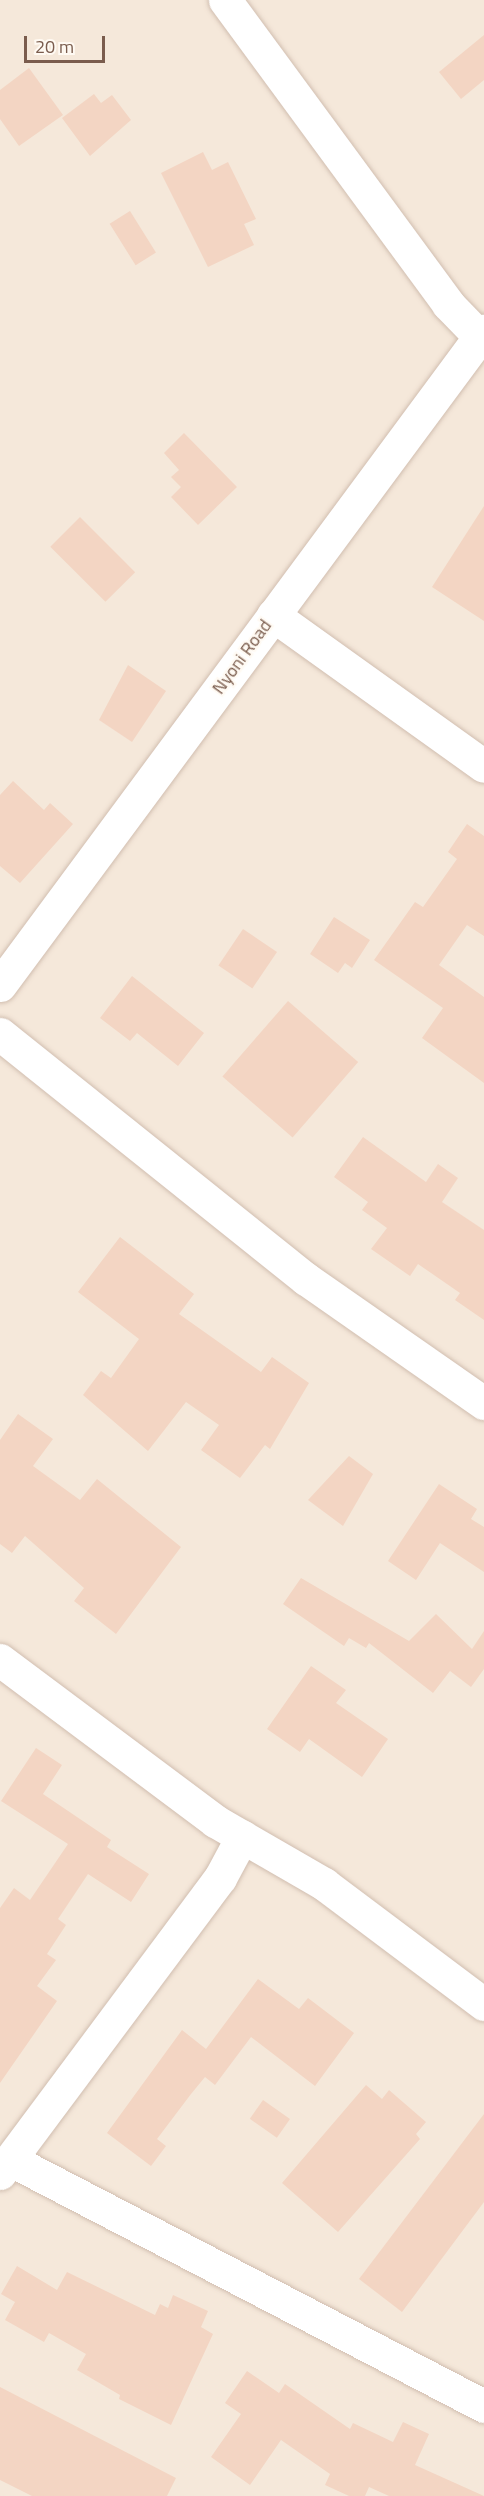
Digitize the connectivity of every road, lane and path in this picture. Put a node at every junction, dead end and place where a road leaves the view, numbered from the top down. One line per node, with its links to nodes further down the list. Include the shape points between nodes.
1 (225, 0): 2 (street, via 448,304)
2 (482, 334): 3 (street, Nyoni Road)
3 (273, 615): 4 (street); 5 (street, Nyoni Road)
4 (484, 766)
5 (0, 984)
6 (0, 1034): 7 (street, via 306,1279)
7 (484, 1403)
8 (0, 1660): 9 (street)
9 (242, 1837): 10 (street, via 324,1884); 11 (street, via 220,1878)
10 (484, 2004)
11 (5, 2166): 12 (street)
12 (484, 2406)

